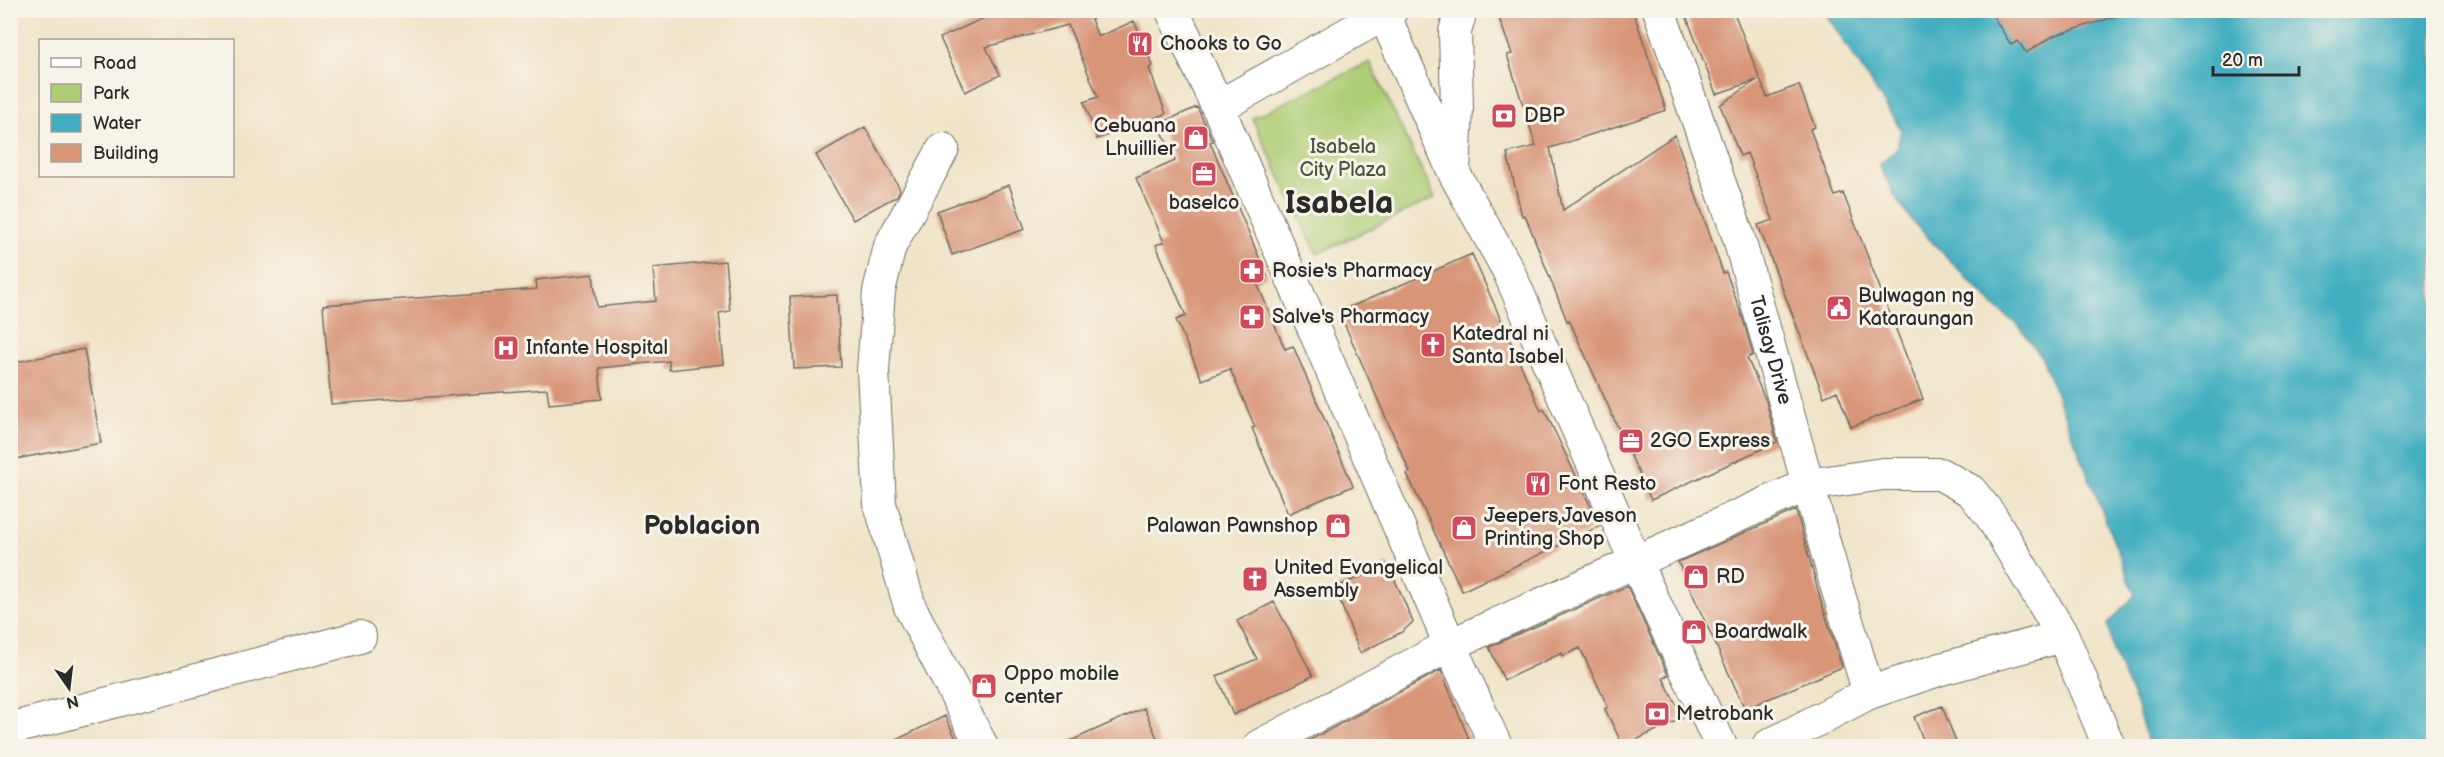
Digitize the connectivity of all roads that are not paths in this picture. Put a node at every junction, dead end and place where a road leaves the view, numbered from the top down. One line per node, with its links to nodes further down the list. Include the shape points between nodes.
1 (1172, 10): 5 (main road)
2 (1461, 10): 7 (street, via 1455,32)
3 (1659, 10): 8 (street, Talisay Drive, via 1738,235)
4 (1386, 12): 5 (main road); 7 (street)
5 (1218, 107): 12 (street)
6 (943, 149): 15 (street, via 890,246 879,291 873,370 880,504 910,607)
7 (1454, 173): 9 (street, via 1508,270)
8 (1808, 485): 9 (street); 10 (street, via 1883,474 1940,474 1971,491 1991,516); 13 (street, Talisay Drive)
9 (1636, 563): 12 (street); 18 (street)
10 (2063, 636): 13 (street); 20 (street)
11 (360, 637): 14 (street)
12 (1450, 645): 16 (street); 17 (street)
13 (1869, 693): 19 (street)
14 (10, 729)
15 (982, 747)
16 (1259, 747)
17 (1497, 747)
18 (1721, 747)
19 (1768, 747)
20 (2109, 747)

